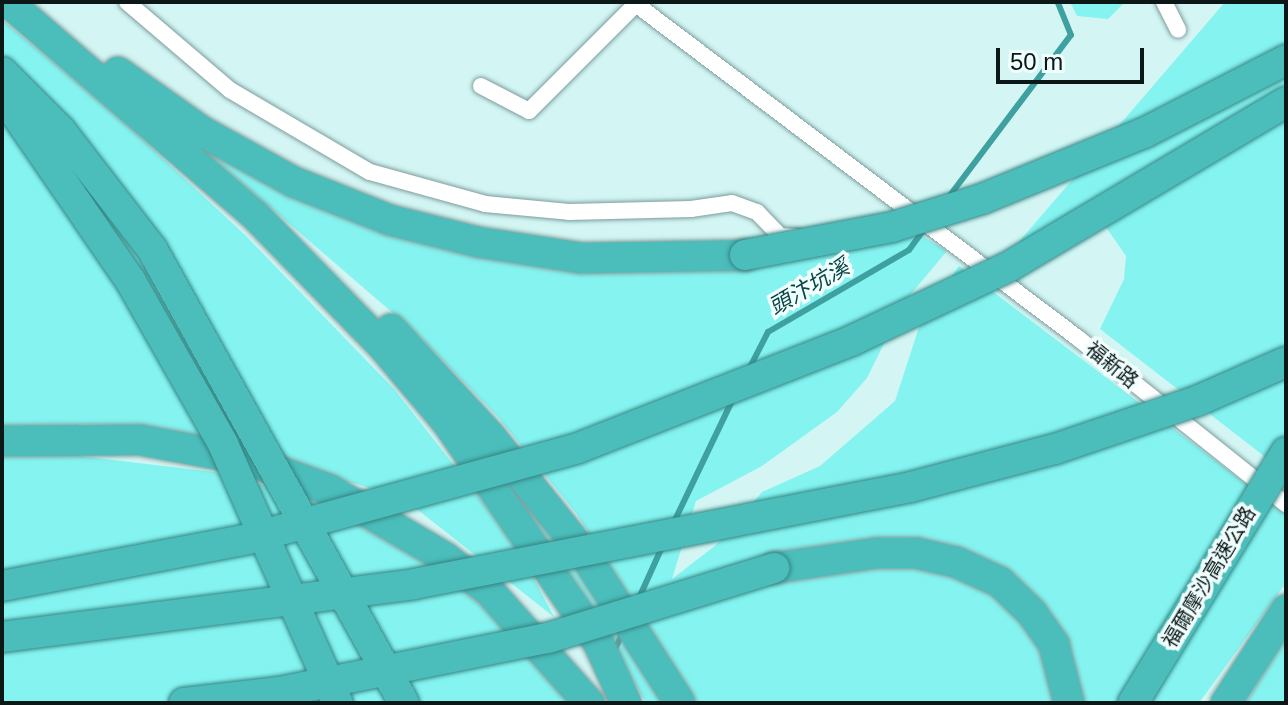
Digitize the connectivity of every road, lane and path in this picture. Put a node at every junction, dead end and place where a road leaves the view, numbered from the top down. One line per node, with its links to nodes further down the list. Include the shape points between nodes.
1 (8, 2): 13 (highway)
2 (14, 2): 7 (highway, bridge, via 203,132 294,182 390,220 478,242 581,258 745,255 892,227 982,199 1144,133)
3 (127, 2): 12 (street, via 230,90 315,143 370,172 485,204 569,212 732,203 757,212 780,236 815,237)
4 (1164, 2): 6 (street)
5 (635, 3): 9 (street, via 529,111); 12 (street)
6 (1178, 30)
7 (1286, 60)
8 (2, 72): 24 (highway, bridge, via 61,131 152,249)
9 (481, 86)
10 (2, 94): 23 (highway, bridge, via 130,280 223,444)
11 (1286, 102): 18 (highway, bridge, via 1010,266 853,340 578,448 248,539)
12 (905, 209): 17 (street, 福新路)
13 (255, 215): 25 (highway, via 383,346 447,422 608,664); 26 (highway, via 350,287 500,447 629,619)
14 (1286, 362): 20 (highway, bridge, via 1197,401 1055,449 911,487 414,584)
15 (2, 441): 21 (highway, via 140,440 248,460 330,490 490,592)
16 (1286, 452): 28 (highway, 福爾摩沙高速公路, bridge)
17 (1286, 504)
18 (2, 586)
19 (1286, 610): 29 (highway)
20 (2, 637)
21 (586, 699)
22 (184, 703): 27 (highway, bridge, via 279,692 534,641 774,568 877,553 916,553 956,562 1000,582 1032,613 1054,645)
23 (338, 703)
24 (404, 703)
25 (626, 703)
26 (680, 703)
27 (1069, 703)
28 (1133, 703)
29 (1226, 703)

